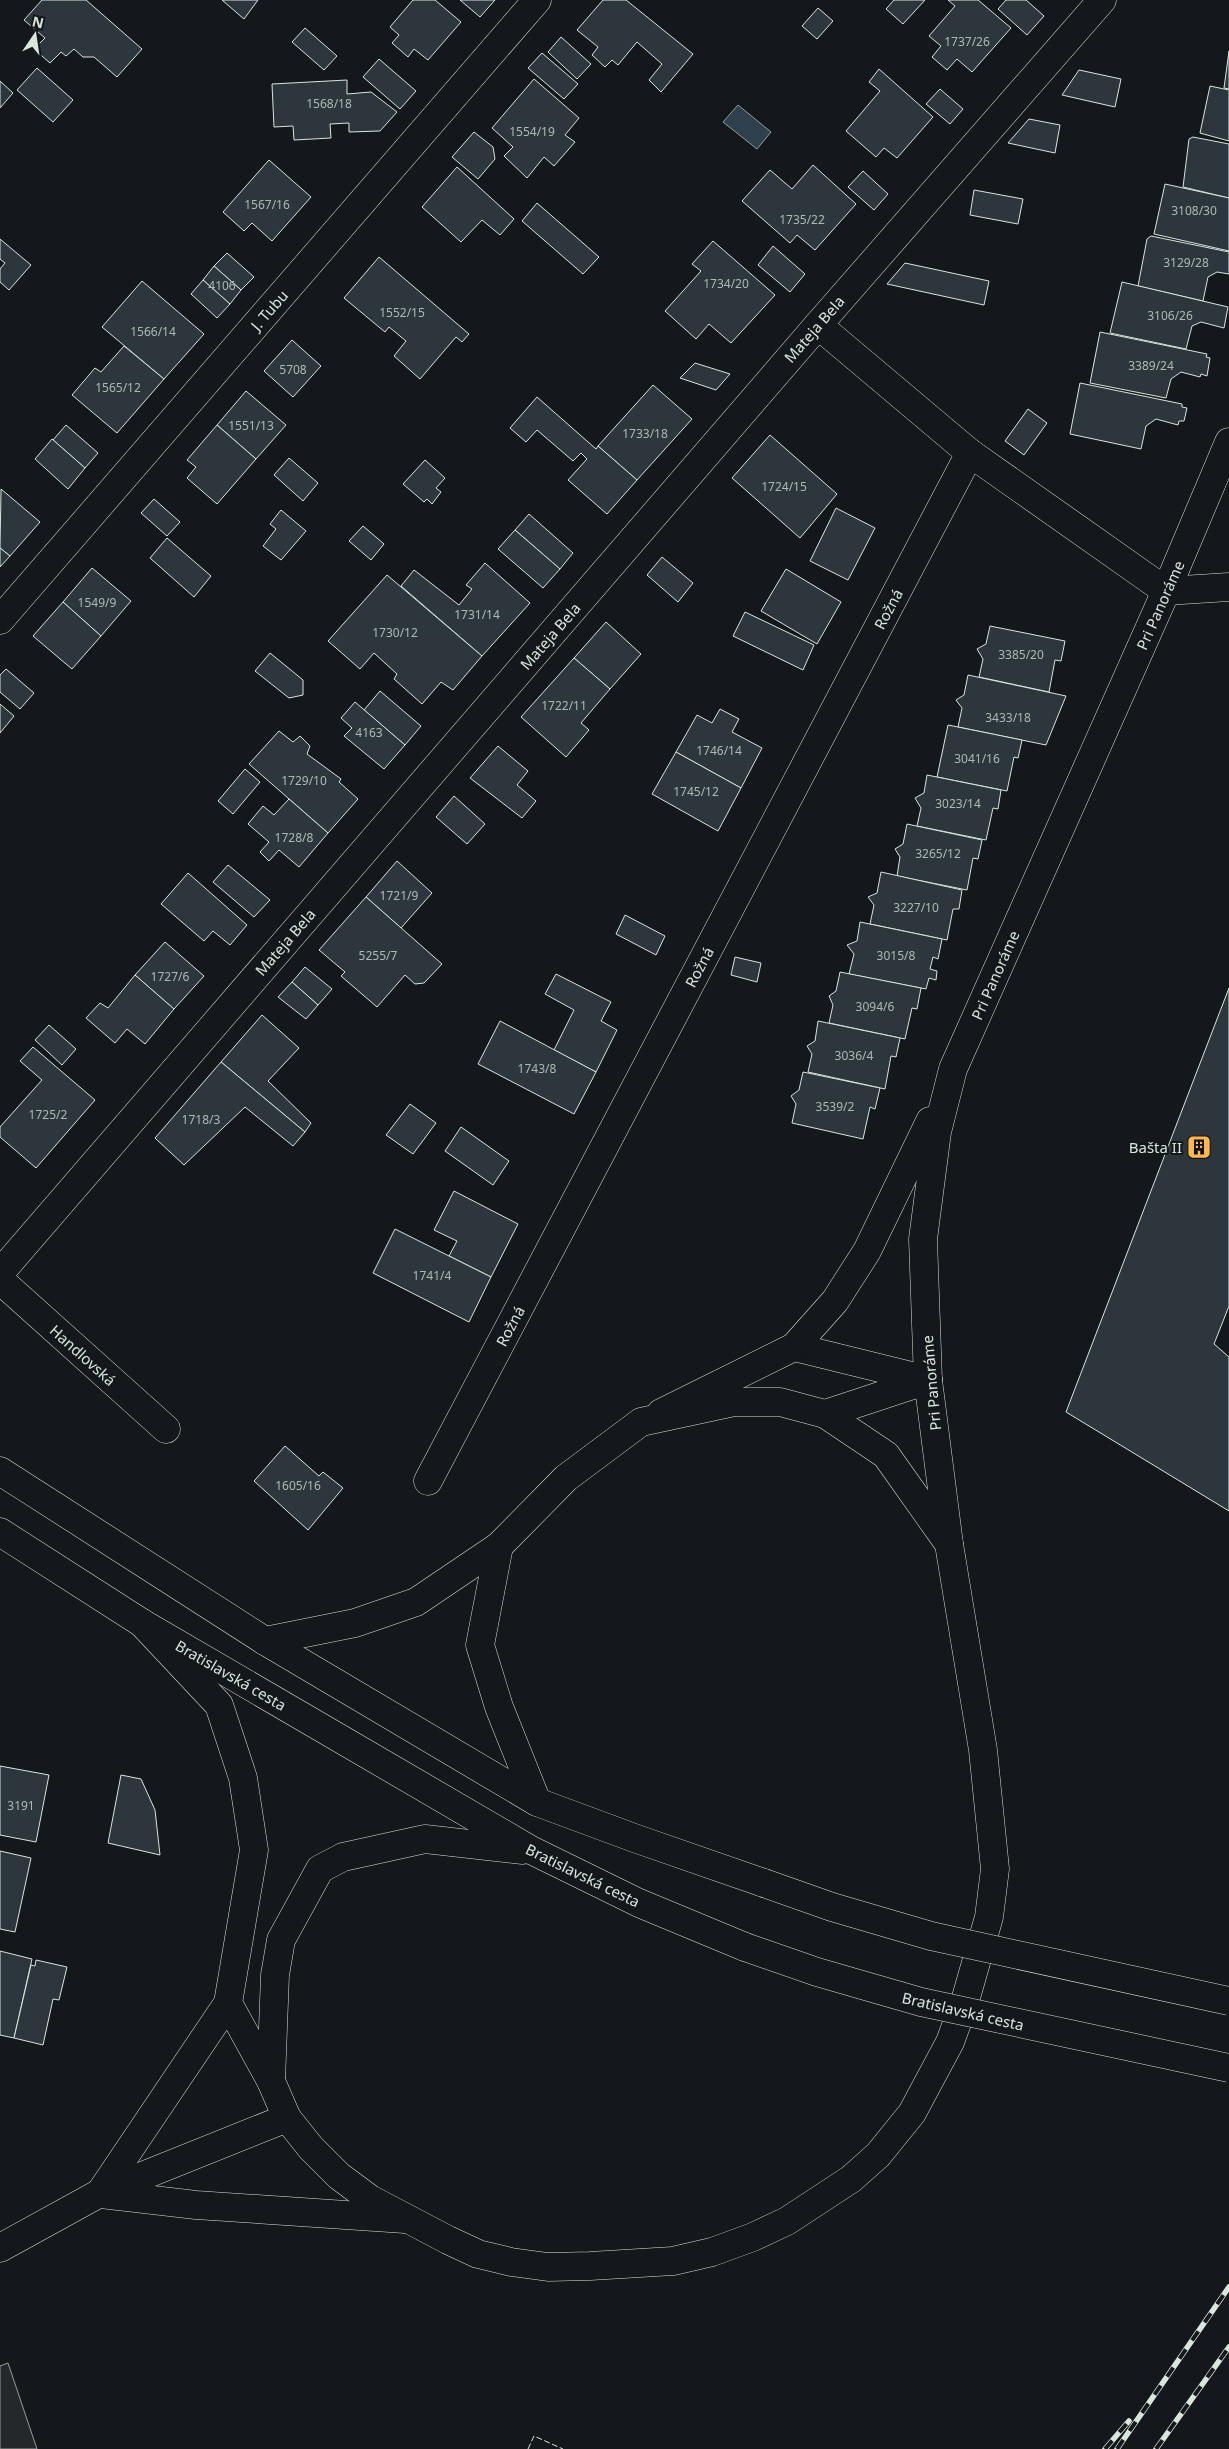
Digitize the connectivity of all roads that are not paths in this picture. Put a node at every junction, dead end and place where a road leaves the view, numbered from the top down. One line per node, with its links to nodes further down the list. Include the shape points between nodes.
1 (537, 0): 8 (street, J. Tubu)
2 (1102, 0): 3 (street, Mateja Bela)
3 (818, 325): 5 (street); 10 (street, Mateja Bela)
4 (1229, 442): 7 (street, Pri Panoráme)
5 (970, 453): 7 (street); 18 (street, Rožná)
6 (1229, 587): 7 (street)
7 (1166, 591): 9 (street, Pri Panoráme)
8 (0, 620)
9 (953, 1069): 12 (street, via 867,1251 835,1302); 13 (street, Pri Panoráme, via 937,1132 923,1239)
10 (0, 1274)
11 (0, 1280): 16 (street, Handlovská)
12 (794, 1347): 13 (street); 15 (street)
13 (928, 1380): 14 (street); 20 (street, Pri Panoráme)
14 (825, 1414): 15 (street, via 780,1402 734,1402); 20 (street, via 886,1455)
15 (641, 1422): 21 (street, via 566,1478)
16 (166, 1429)
17 (0, 1471): 23 (street)
18 (428, 1482)
19 (0, 1532): 22 (street, Bratislavská cesta)
20 (949, 1544): 32 (street, Pri Panoráme, via 983,1750 995,1869 989,1917 950,2042 912,2113 878,2155 851,2179 787,2221 712,2252 673,2261 548,2267 511,2262 478,2254)
21 (499, 1546): 23 (street, via 416,1602 355,1623); 24 (street, via 480,1645 499,1706)
22 (142, 1623): 25 (street, Bratislavská cesta); 27 (street, via 219,1705 243,1778 254,1850)
23 (265, 1641): 24 (street)
24 (537, 1802): 26 (street, bridge, via 764,1883 931,1936)
25 (531, 1850): 28 (street, Bratislavská cesta, bridge, via 639,1903 816,1972 921,2002); 29 (street, via 425,1839 343,1857 320,1869 281,1940 275,1975)
26 (1229, 2001)
27 (228, 2003): 29 (street, Pri Panoráme); 31 (street)
28 (1229, 2068)
29 (271, 2081): 30 (street, Pri Panoráme)
30 (287, 2118): 31 (street); 32 (street, Pri Panoráme, via 339,2176)
31 (100, 2193): 32 (street, via 196,2205); 33 (street)
32 (405, 2219)
33 (0, 2248)

